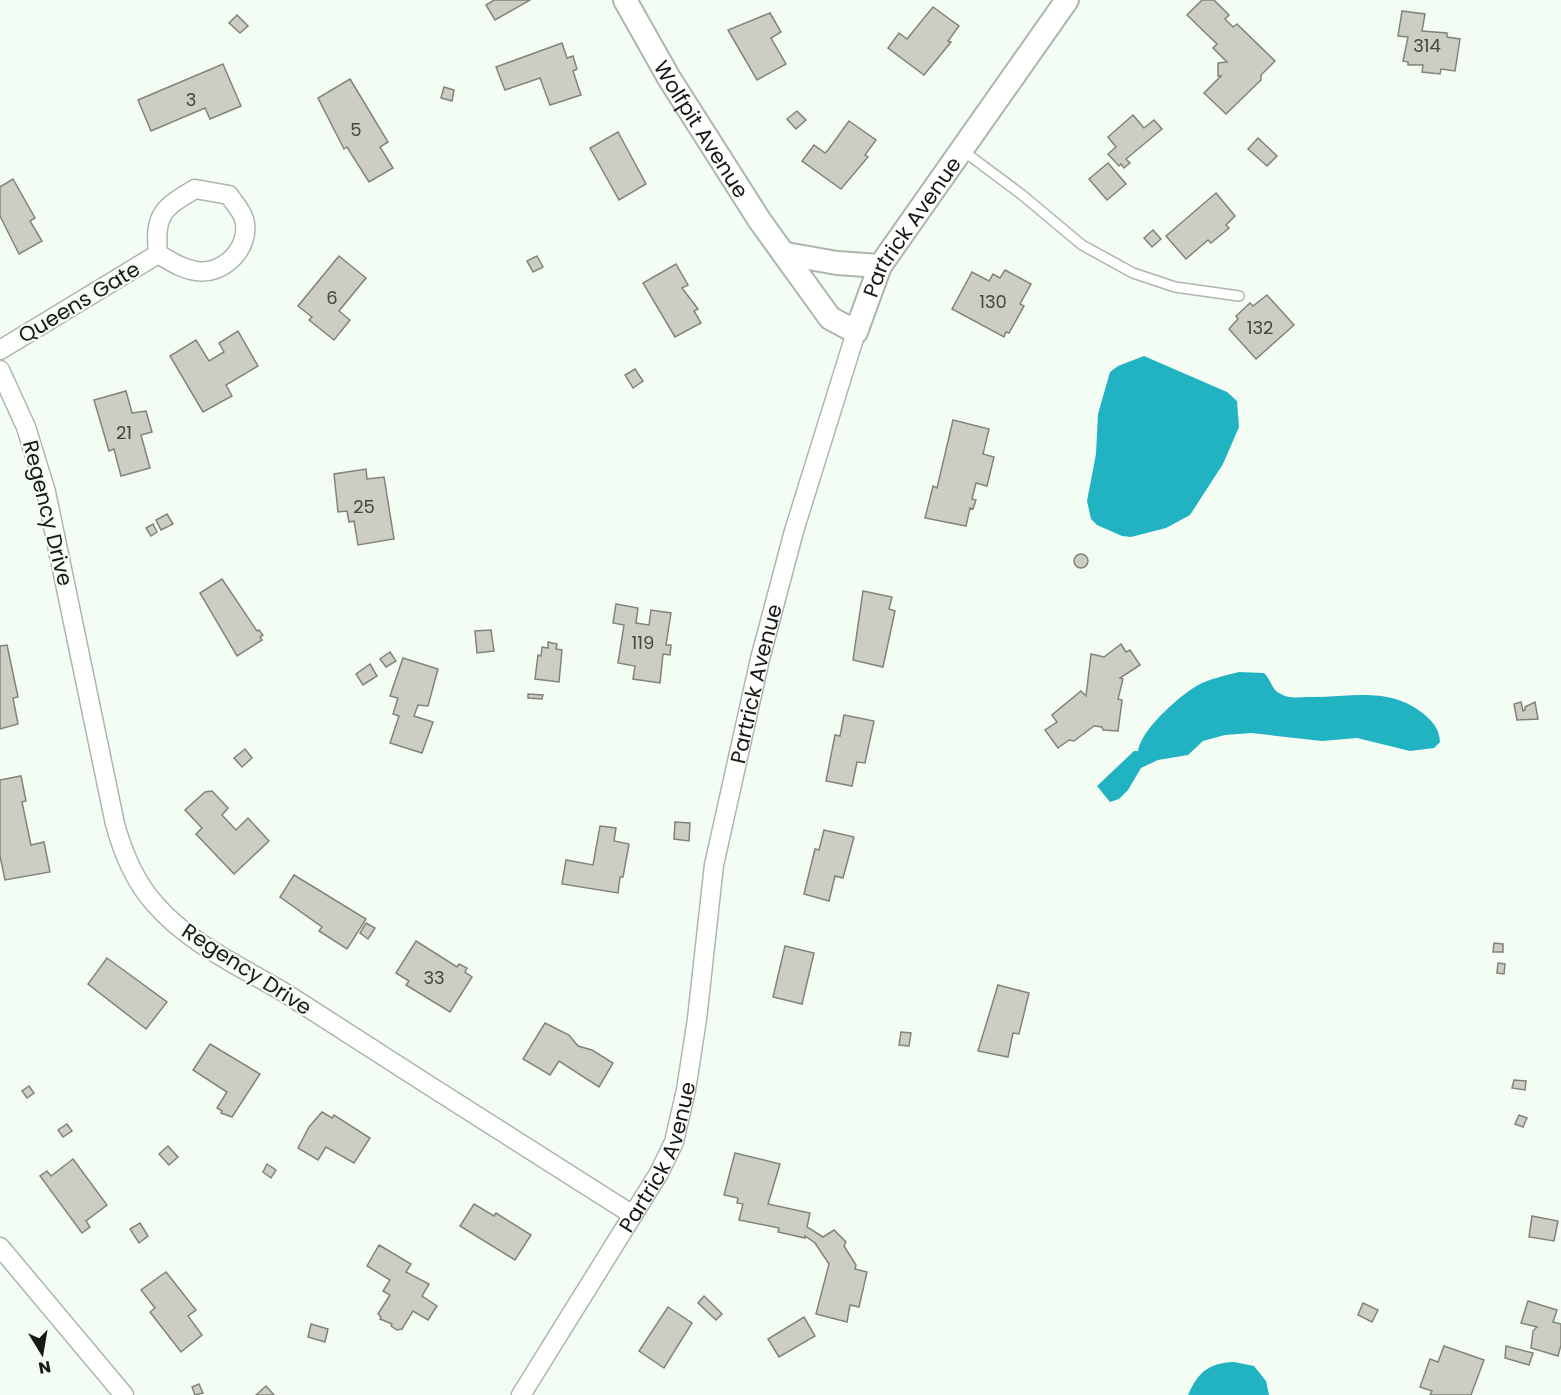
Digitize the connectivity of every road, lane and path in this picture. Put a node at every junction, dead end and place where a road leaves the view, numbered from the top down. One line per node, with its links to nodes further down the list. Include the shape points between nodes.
1 (625, 0): 5 (street, Wolfpit Avenue, via 721,163)
2 (1067, 0): 3 (street, Partrick Avenue)
3 (962, 150): 6 (street, Partrick Avenue); 7 (lane, via 1082,246 1133,273 1175,287)
4 (158, 254): 4 (street, Queens Gate, via 155,230 169,205 195,189 229,195 244,219 243,246 228,263 199,272); 9 (street, Queens Gate)
5 (786, 254): 6 (street); 8 (street, Wolfpit Avenue, via 830,318)
6 (880, 266): 8 (street, Partrick Avenue)
7 (1239, 296)
8 (856, 332): 11 (street, Partrick Avenue, via 778,586 724,818 714,865 697,1019 680,1121 659,1173)
9 (0, 350)
10 (0, 370): 11 (street, Regency Drive, via 27,427 40,470 115,824 136,879 155,904 199,941)
11 (633, 1215): 14 (street, Partrick Avenue)
12 (0, 1247): 13 (street)
13 (124, 1395)
14 (521, 1395)

